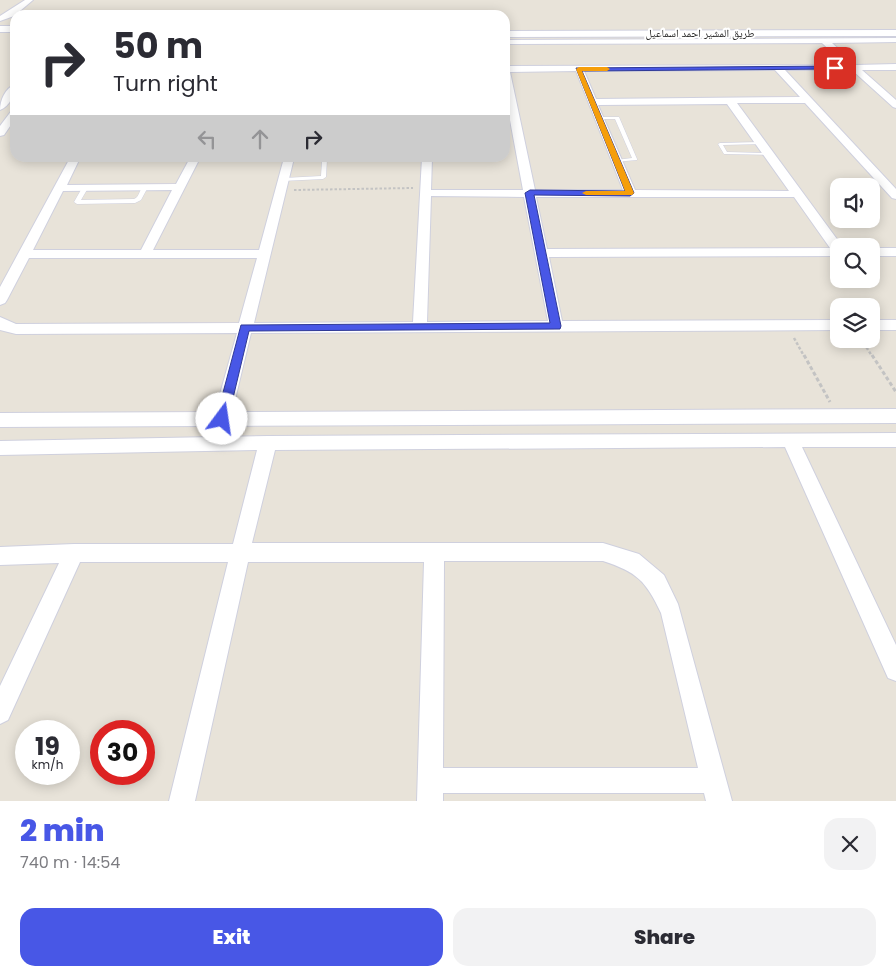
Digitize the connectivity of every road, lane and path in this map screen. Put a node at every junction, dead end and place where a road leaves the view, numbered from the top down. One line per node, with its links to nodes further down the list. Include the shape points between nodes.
1 (29, 0): 2 (street)
2 (15, 10)
3 (10, 14): 4 (street); 5 (street, via 7,23)
4 (0, 19)
5 (10, 25)
6 (896, 25): 7 (street, طريق المشير احمد اسماعيل)
7 (510, 26)
8 (896, 33): 9 (street, طريق المشير احمد اسماعيل)
9 (510, 34)
10 (824, 40): 11 (street); 12 (street); 15 (street)
11 (896, 40)
12 (510, 42)
13 (896, 67): 15 (street)
14 (778, 68): 15 (street); 16 (street); 20 (street)
15 (854, 68): 23 (street)
16 (579, 69): 17 (street); 22 (street)
17 (510, 70)
18 (10, 94): 24 (street)
19 (510, 95): 43 (street)
20 (808, 100): 21 (street); 37 (street)
21 (730, 101): 22 (street); 28 (street)
22 (592, 102): 25 (street)
23 (896, 105)
24 (0, 107)
25 (599, 118): 30 (street); 30 (lane, via 617,118 635,159)
26 (10, 119): 27 (street)
27 (0, 133)
28 (760, 143): 29 (street); 29 (lane, via 720,144 727,154)
29 (768, 154): 45 (street)
30 (616, 161): 44 (street)
31 (73, 162): 40 (street)
32 (193, 162): 39 (street)
33 (288, 162): 36 (street)
34 (325, 162): 36 (lane, via 323,177)
35 (427, 162): 42 (street)
36 (282, 185): 42 (path); 54 (street)
37 (892, 186): 46 (street)
38 (145, 187): 39 (street); 41 (street); 41 (lane, via 135,201 77,202)
39 (180, 187): 53 (street)
40 (59, 188): 41 (street); 52 (street)
41 (85, 188)
42 (426, 191): 43 (street); 62 (street)
43 (530, 193): 44 (street); 51 (street)
44 (630, 193): 45 (street)
45 (797, 194): 47 (street)
46 (896, 196)
47 (830, 240)
48 (830, 252): 51 (street)
49 (880, 252): 50 (street)
50 (896, 252)
51 (542, 253): 60 (street)
52 (24, 254): 53 (street); 55 (street)
53 (145, 254): 54 (street)
54 (264, 254): 63 (street)
55 (0, 300)
56 (0, 322): 63 (street, via 16,329)
57 (830, 325): 61 (street)
58 (880, 325): 59 (street)
59 (896, 325)
60 (556, 326): 61 (street); 62 (street)
61 (788, 326): 66 (path)
62 (420, 327): 63 (street)
63 (245, 328): 68 (street)
64 (867, 348): 65 (path)
65 (896, 392)
66 (837, 416): 67 (street); 68 (street)
67 (896, 416)
68 (222, 419): 69 (street)
69 (0, 420)
70 (790, 440): 71 (street); 72 (street); 78 (street)
71 (896, 440)
72 (268, 443): 73 (street); 76 (street)
73 (0, 448)
74 (434, 552): 76 (street); 80 (street); 81 (street, via 603,552 632,561 657,582 672,611)
75 (74, 553): 76 (street); 77 (street); 79 (street)
76 (240, 553): 82 (street)
77 (0, 556)
78 (896, 670)
79 (0, 712)
80 (430, 790): 81 (street)
81 (717, 791)
82 (182, 801)

